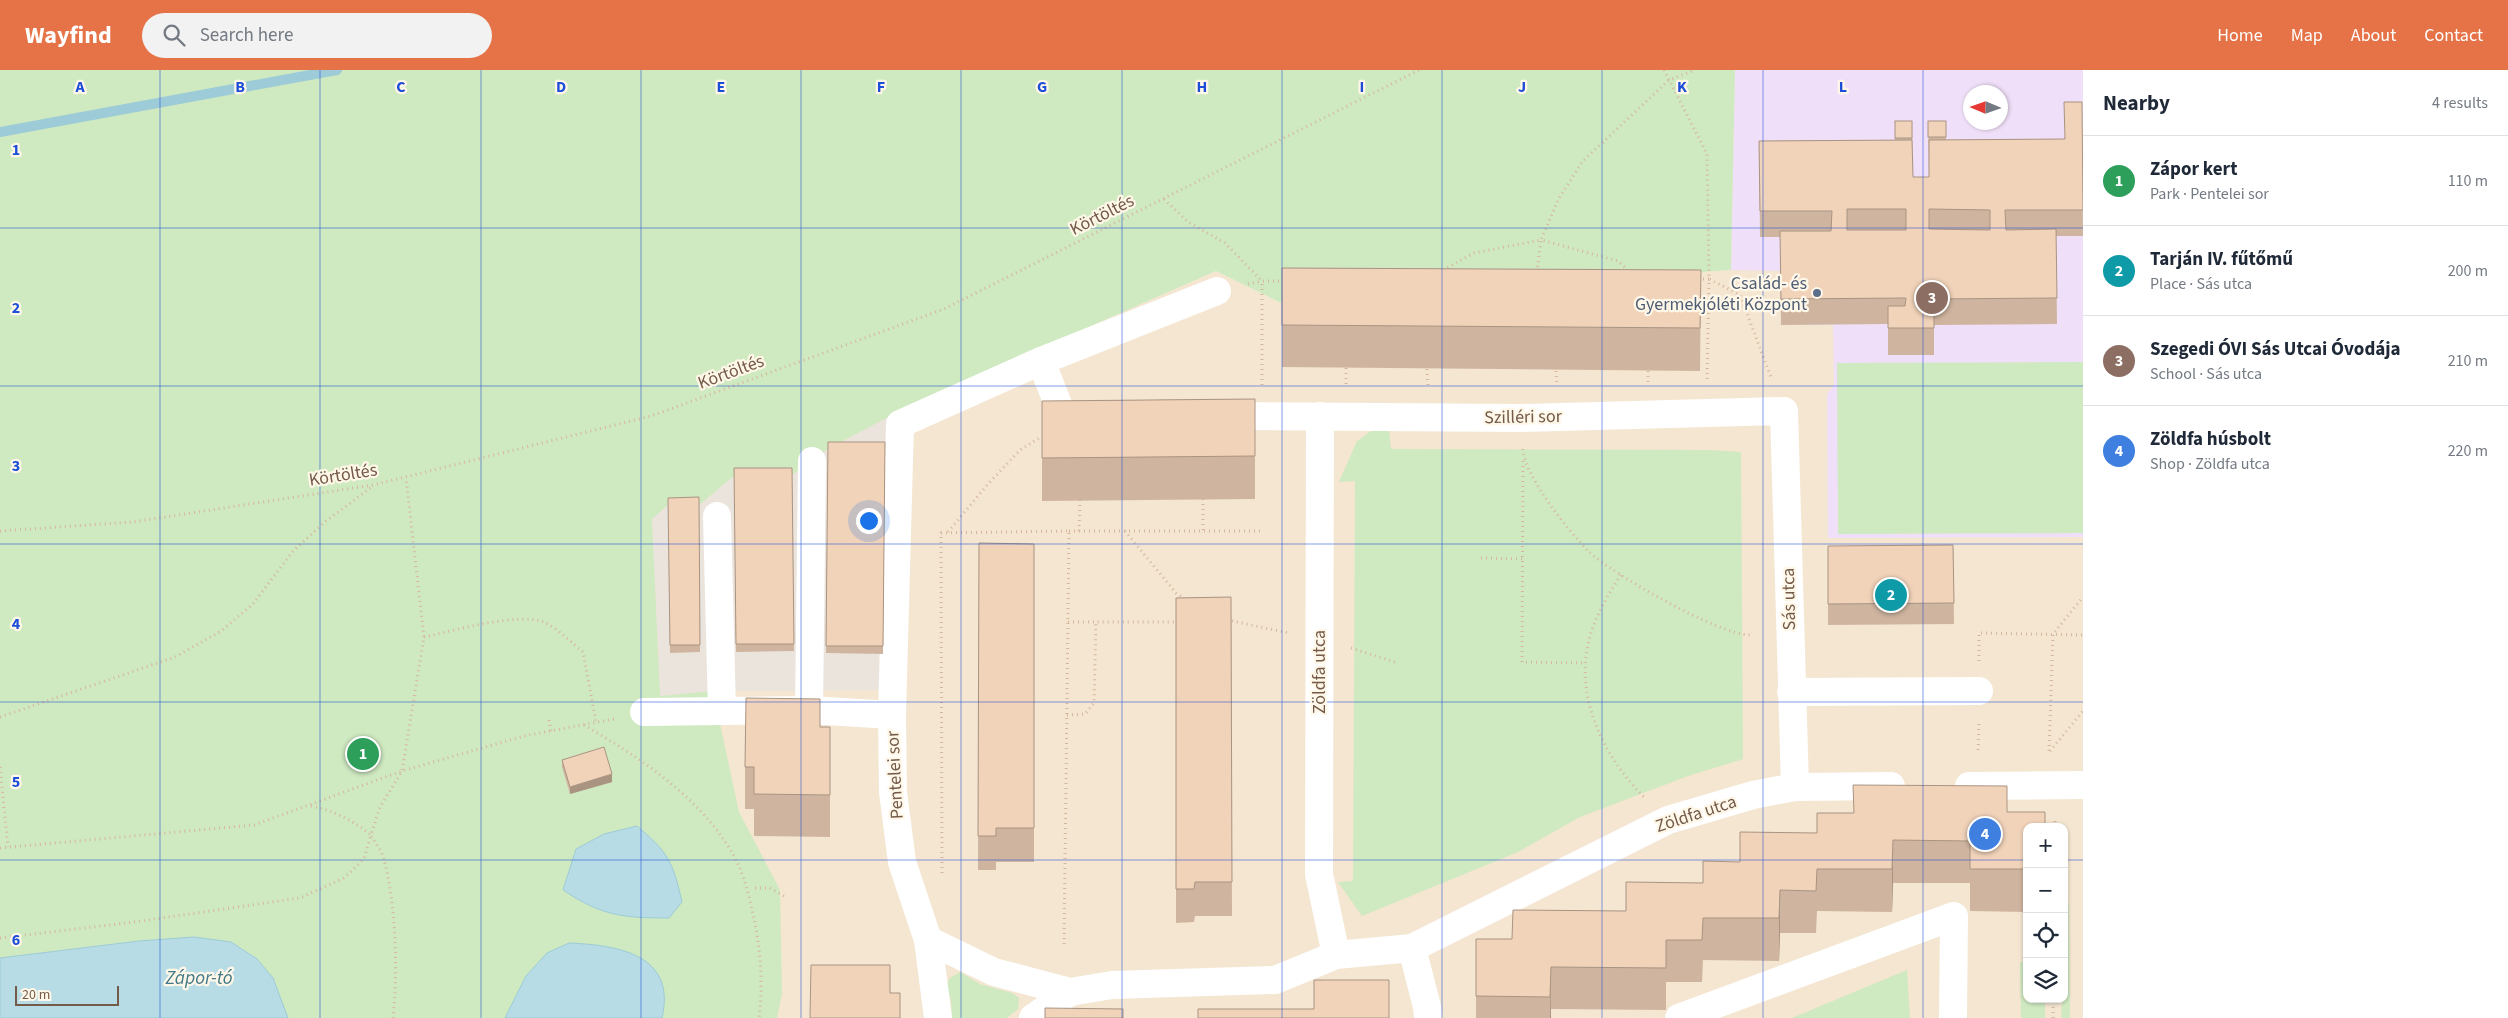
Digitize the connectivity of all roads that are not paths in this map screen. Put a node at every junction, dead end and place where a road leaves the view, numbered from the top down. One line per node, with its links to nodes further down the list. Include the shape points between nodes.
1 (1217, 291): 2 (street)
2 (1041, 361): 6 (street, via 1063,417); 14 (street, via 900,424)
3 (1784, 411): 5 (street, Szilléri sor, via 1522,418); 10 (street, Sás utca)
4 (1192, 416): 5 (street, Szilléri sor)
5 (1320, 416): 21 (street, Zöldfa utca, via 1319,874)
6 (1113, 417)
7 (812, 461): 11 (street)
8 (717, 516): 12 (street)
9 (1979, 691): 10 (street)
10 (1791, 692): 18 (street, Sás utca)
11 (809, 710): 12 (street, Pentelei sor); 14 (street, Pentelei sor)
12 (722, 711): 13 (street, Pentelei sor)
13 (644, 712)
14 (892, 715): 19 (street, Pentelei sor, via 893,792 902,862)
15 (2083, 785): 17 (street)
16 (1914, 786): 18 (street, Zöldfa utca)
17 (1944, 786)
18 (1795, 787): 20 (street, Zöldfa utca, via 1753,795 1668,820)
19 (928, 940): 22 (street, Zöldfa utca, via 994,972); 23 (street, Pentelei sor)
20 (1412, 948): 21 (street, Zöldfa utca); 25 (street)
21 (1336, 955): 22 (street, Zöldfa utca, via 1275,980 1112,985)
22 (1070, 992): 24 (street, Zöldfa utca)
23 (938, 1018)
24 (1033, 1018)
25 (1428, 1018)
26 (1679, 1018): 27 (street, via 1954,916)
27 (1953, 1018)

